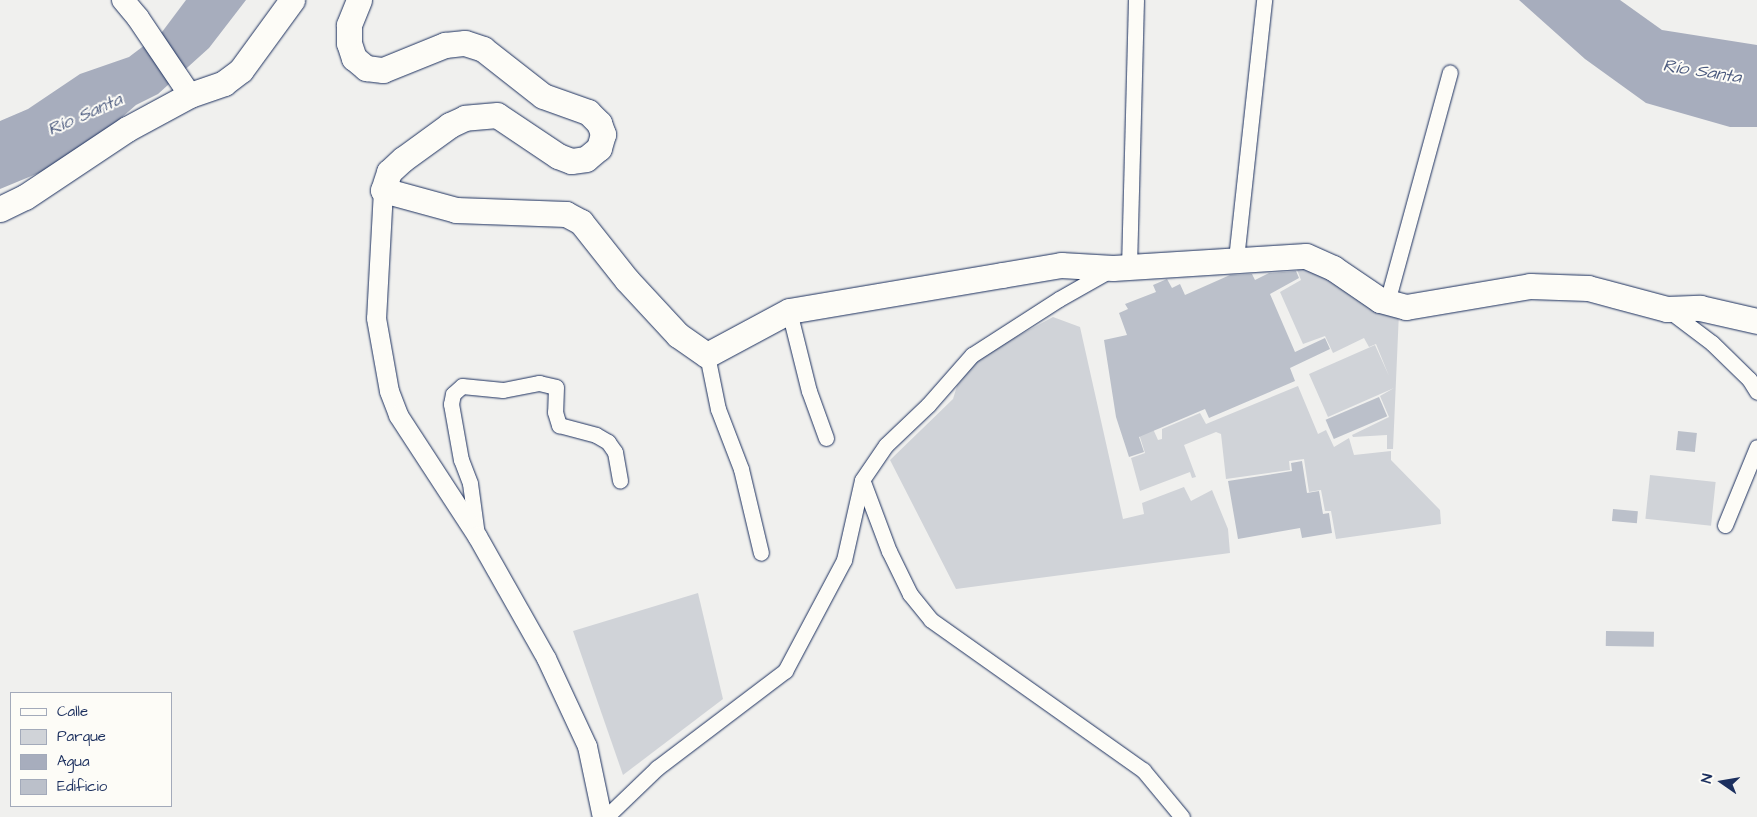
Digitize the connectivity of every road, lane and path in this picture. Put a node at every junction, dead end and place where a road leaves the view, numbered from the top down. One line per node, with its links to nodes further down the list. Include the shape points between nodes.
1 (123, 0): 7 (main road)
2 (292, 0): 7 (main road, via 241,70 224,83)
3 (360, 0): 8 (main road, via 350,25 349,43 354,58 366,68 383,70 445,45 465,43 482,48 543,96 588,112 600,123 603,134 599,148 586,159 572,161 558,156 497,115 465,118 403,159 389,172)
4 (1136, 0): 11 (street)
5 (1264, 0): 10 (street)
6 (1450, 72): 12 (street)
7 (186, 88): 9 (main road, via 25,197)
8 (383, 190): 16 (main road, via 456,210 566,214 581,222 627,280 678,335); 23 (street, via 376,302 389,391 398,415)
9 (0, 210)
10 (1236, 259): 11 (main road); 12 (main road, via 1306,256 1333,268)
11 (1121, 268): 14 (main road, via 1061,266); 20 (street, via 1059,298 972,355 928,405 886,445)
12 (1387, 302): 13 (main road, via 1406,306 1530,286 1588,288)
13 (1667, 309): 15 (main road, via 1700,308); 17 (street, via 1712,343 1749,379)
14 (789, 311): 16 (main road); 18 (street, via 807,384)
15 (1757, 321)
16 (707, 355): 24 (street, via 718,409 741,470)
17 (1757, 392)
18 (826, 438)
19 (1757, 448): 22 (street)
20 (862, 480): 26 (street, via 844,560 785,671 658,768); 27 (street, via 889,550 922,610 947,632 1008,671 1143,770)
21 (620, 481): 23 (street, via 615,452 608,442 596,435 559,425 556,387 539,383 502,390 462,386 453,394 451,404 461,460 470,483)
22 (1725, 525)
23 (477, 536): 25 (street, via 546,658 587,746)
24 (761, 553)
25 (602, 817)
26 (606, 817)
27 (1182, 817)

